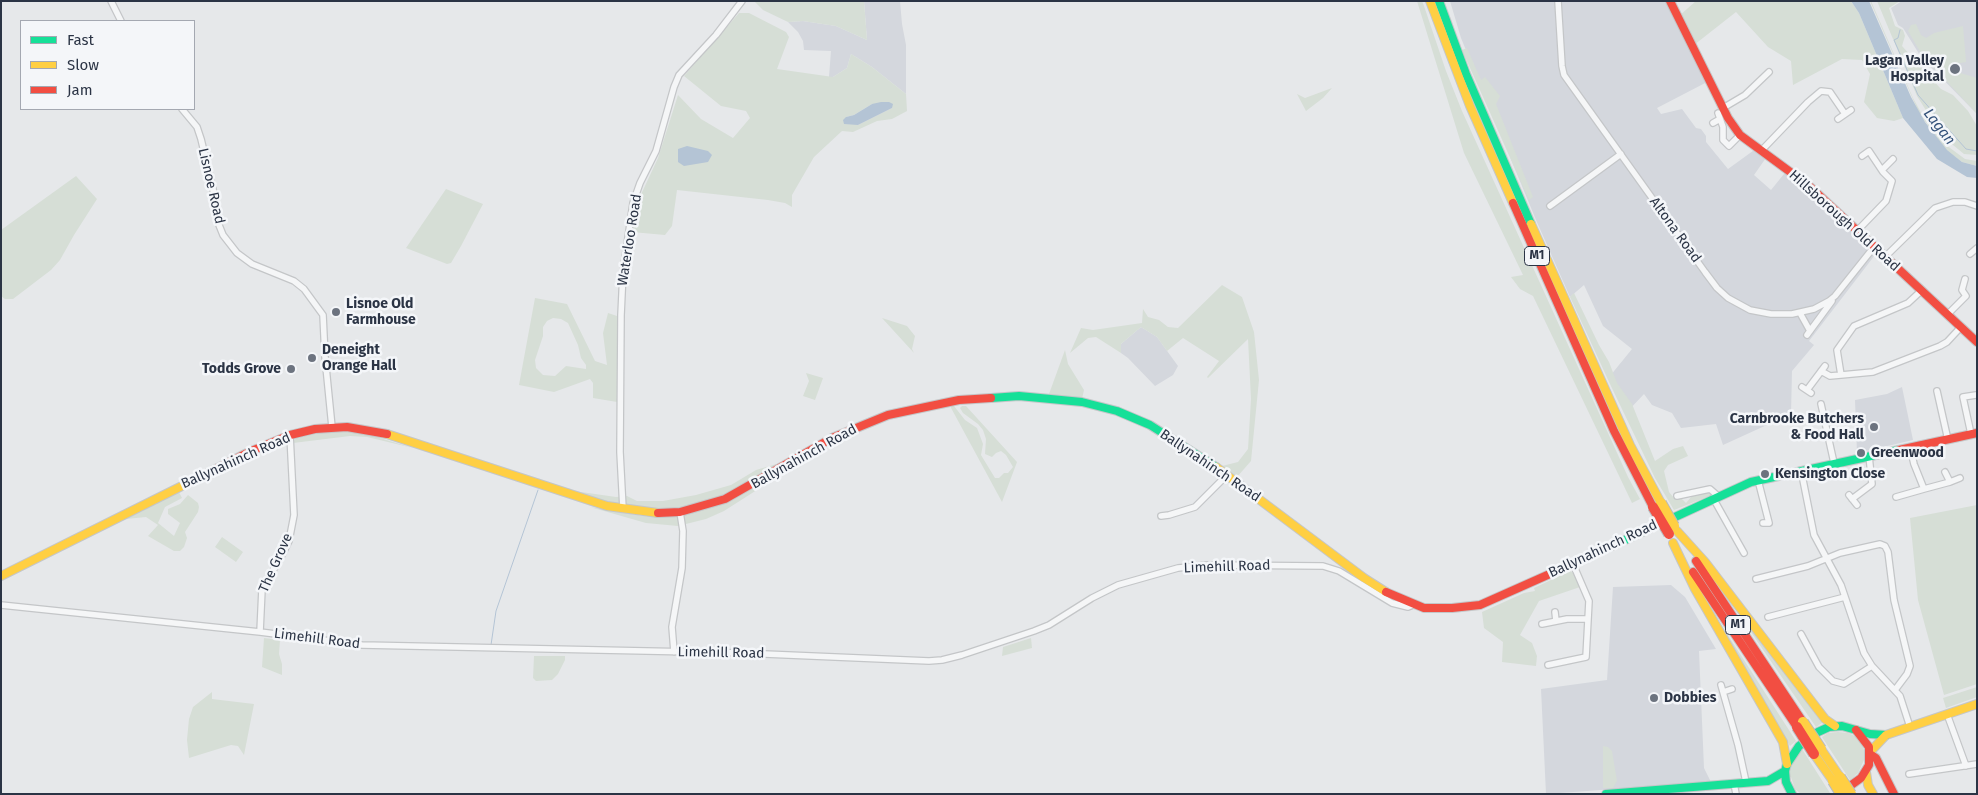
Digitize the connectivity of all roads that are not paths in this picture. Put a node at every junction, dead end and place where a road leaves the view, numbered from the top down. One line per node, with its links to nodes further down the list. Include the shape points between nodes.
1 (112, 1): 7 (street)
2 (742, 1): 59 (street, Waterloo Road, via 679,76 656,151 633,203 623,272 621,314)
3 (1430, 1): 57 (main road, M1, via 1470,106 1614,430)
4 (1439, 1): 57 (main road, M1, via 1466,74)
5 (1558, 1): 17 (street, Altona Road, via 1562,71)
6 (1670, 1): 11 (main road, Hillsborough Old Road)
7 (121, 20)
8 (1769, 72): 11 (street)
9 (183, 110): 40 (street, Lisnoe Road, via 201,139 223,235 237,253 252,264 294,281 323,315)
10 (1851, 110): 12 (street)
11 (1720, 113): 14 (street); 15 (main road, Hillsborough Old Road); 15 (street, via 1723,140 1731,148)
12 (1844, 114): 13 (street); 16 (street, via 1830,92 1821,91)
13 (1838, 119)
14 (1713, 123)
15 (1740, 135): 16 (main road, Hillsborough Old Road)
16 (1761, 150): 23 (main road, Hillsborough Old Road, via 1797,176)
17 (1621, 154): 21 (street); 31 (street, Altona Road, via 1722,293 1756,312)
18 (1862, 156): 20 (street, via 1869,151)
19 (1893, 159): 20 (street)
20 (1882, 170): 23 (street, via 1892,181 1886,201)
21 (1550, 206)
22 (1977, 206): 27 (street, via 1953,202 1935,208)
23 (1857, 232): 24 (main road, Hillsborough Old Road)
24 (1874, 247): 27 (main road, Hillsborough Old Road); 29 (street, Altona Road)
25 (1977, 248): 26 (street)
26 (1970, 254)
27 (1885, 258): 30 (main road, Hillsborough Old Road)
28 (1965, 280): 32 (street, via 1962,290 1966,296)
29 (1841, 289): 31 (street, Altona Road, via 1822,306); 31 (street, via 1809,333)
30 (1920, 291): 32 (main road, Hillsborough Old Road); 35 (street, via 1908,303 1854,326 1837,350)
31 (1800, 313)
32 (1947, 315): 33 (main road, Hillsborough Old Road)
33 (1960, 328): 34 (main road, Hillsborough Old Road); 35 (street, via 1940,346 1873,372)
34 (1977, 342)
35 (1841, 375): 36 (street, via 1830,376 1823,368)
36 (1807, 390)
37 (1937, 391): 43 (street)
38 (1976, 395): 41 (street, via 1963,397)
39 (1821, 404): 46 (street)
40 (332, 427): 42 (main road, Ballynahinch Road); 59 (main road, Ballynahinch Road, via 347,426 383,433)
41 (1974, 434): 43 (main road, Ballynahinch Road)
42 (290, 435): 67 (main road, Ballynahinch Road, via 217,467); 77 (street, The Grove, via 294,515 289,541 261,590)
43 (1948, 440): 44 (main road, Ballynahinch Road)
44 (1910, 447): 45 (main road, Ballynahinch Road); 53 (street)
45 (1869, 456): 46 (main road, Ballynahinch Road); 58 (street, via 1872,484 1851,497)
46 (1834, 463): 47 (main road, Ballynahinch Road)
47 (1801, 470): 51 (main road, Ballynahinch Road); 65 (street, via 1814,535)
48 (1945, 472): 52 (street)
49 (1227, 475): 60 (main road, Ballynahinch Road, via 1169,436 1117,411 1053,398 981,398 910,409 864,424 832,438 739,493); 61 (street, via 1195,507); 71 (main road, Ballynahinch Road, via 1364,578)
50 (1960, 478): 52 (street)
51 (1758, 480): 55 (main road, Ballynahinch Road); 62 (street, via 1769,523)
52 (1950, 482): 53 (street)
53 (1924, 489): 56 (street)
54 (1677, 496): 55 (street, via 1710,489)
55 (1716, 497): 64 (street); 66 (main road, Ballynahinch Road)
56 (1896, 497)
57 (1657, 505): 63 (main road, M1, bridge)
58 (1857, 505)
59 (623, 509): 60 (main road, Ballynahinch Road)
60 (680, 512): 79 (street, via 682,568 672,627)
61 (1160, 516)
62 (1763, 523)
63 (1673, 533): 88 (main road, via 1705,562 1825,719); 95 (main road, via 1695,589 1783,742); 98 (main road, M1, bridge)
64 (1744, 553)
65 (1825, 558): 68 (street, via 1808,566); 69 (street); 84 (street, via 1880,544 1887,549 1894,600 1910,666)
66 (1573, 564): 71 (main road, Ballynahinch Road, via 1484,604 1437,609); 74 (street, via 1589,601)
67 (1, 576)
68 (1756, 579)
69 (1845, 597): 73 (street); 81 (street, via 1857,636)
70 (1, 605): 77 (street, Limehill Road)
71 (1413, 605): 79 (street, Limehill Road, via 1392,603 1339,571 1323,566 1208,565 1168,569 1118,585 1049,625 942,660)
72 (1555, 612): 75 (street)
73 (1768, 617)
74 (1588, 619): 75 (street); 80 (street, via 1586,657)
75 (1556, 621): 76 (street)
76 (1542, 624)
77 (260, 632): 79 (street, Limehill Road, via 384,646)
78 (1801, 634): 81 (street, via 1819,667 1833,681 1844,684)
79 (674, 652)
80 (1548, 665)
81 (1872, 666): 84 (street)
82 (1720, 685): 85 (street)
83 (1732, 689): 85 (street)
84 (1895, 690): 89 (street)
85 (1722, 692): 101 (street)
86 (1977, 704): 87 (main road)
87 (1947, 714): 89 (main road); 94 (street)
88 (1835, 726): 90 (main road); 95 (main road, via 1818,732 1799,746)
89 (1910, 727): 91 (main road)
90 (1856, 730): 91 (main road); 92 (main road)
91 (1885, 736): 92 (main road)
92 (1872, 755): 96 (main road); 100 (main road)
93 (1977, 764): 94 (street)
94 (1966, 766): 97 (street)
95 (1786, 768): 99 (main road); 104 (main road, via 1786,782)
96 (1866, 771): 100 (main road, via 1881,774); 106 (main road); 108 (main road)
97 (1909, 774)
98 (1837, 779): 106 (main road, M1, bridge); 107 (main road, M1, bridge)
99 (1768, 781): 101 (main road); 104 (main road)
100 (1888, 781): 109 (main road)
101 (1746, 782): 102 (main road)
102 (1735, 789): 103 (main road)
103 (1676, 791): 105 (main road)
104 (1791, 793)
105 (1606, 794)
106 (1840, 794)
107 (1851, 794)
108 (1873, 794)
109 (1894, 794)

